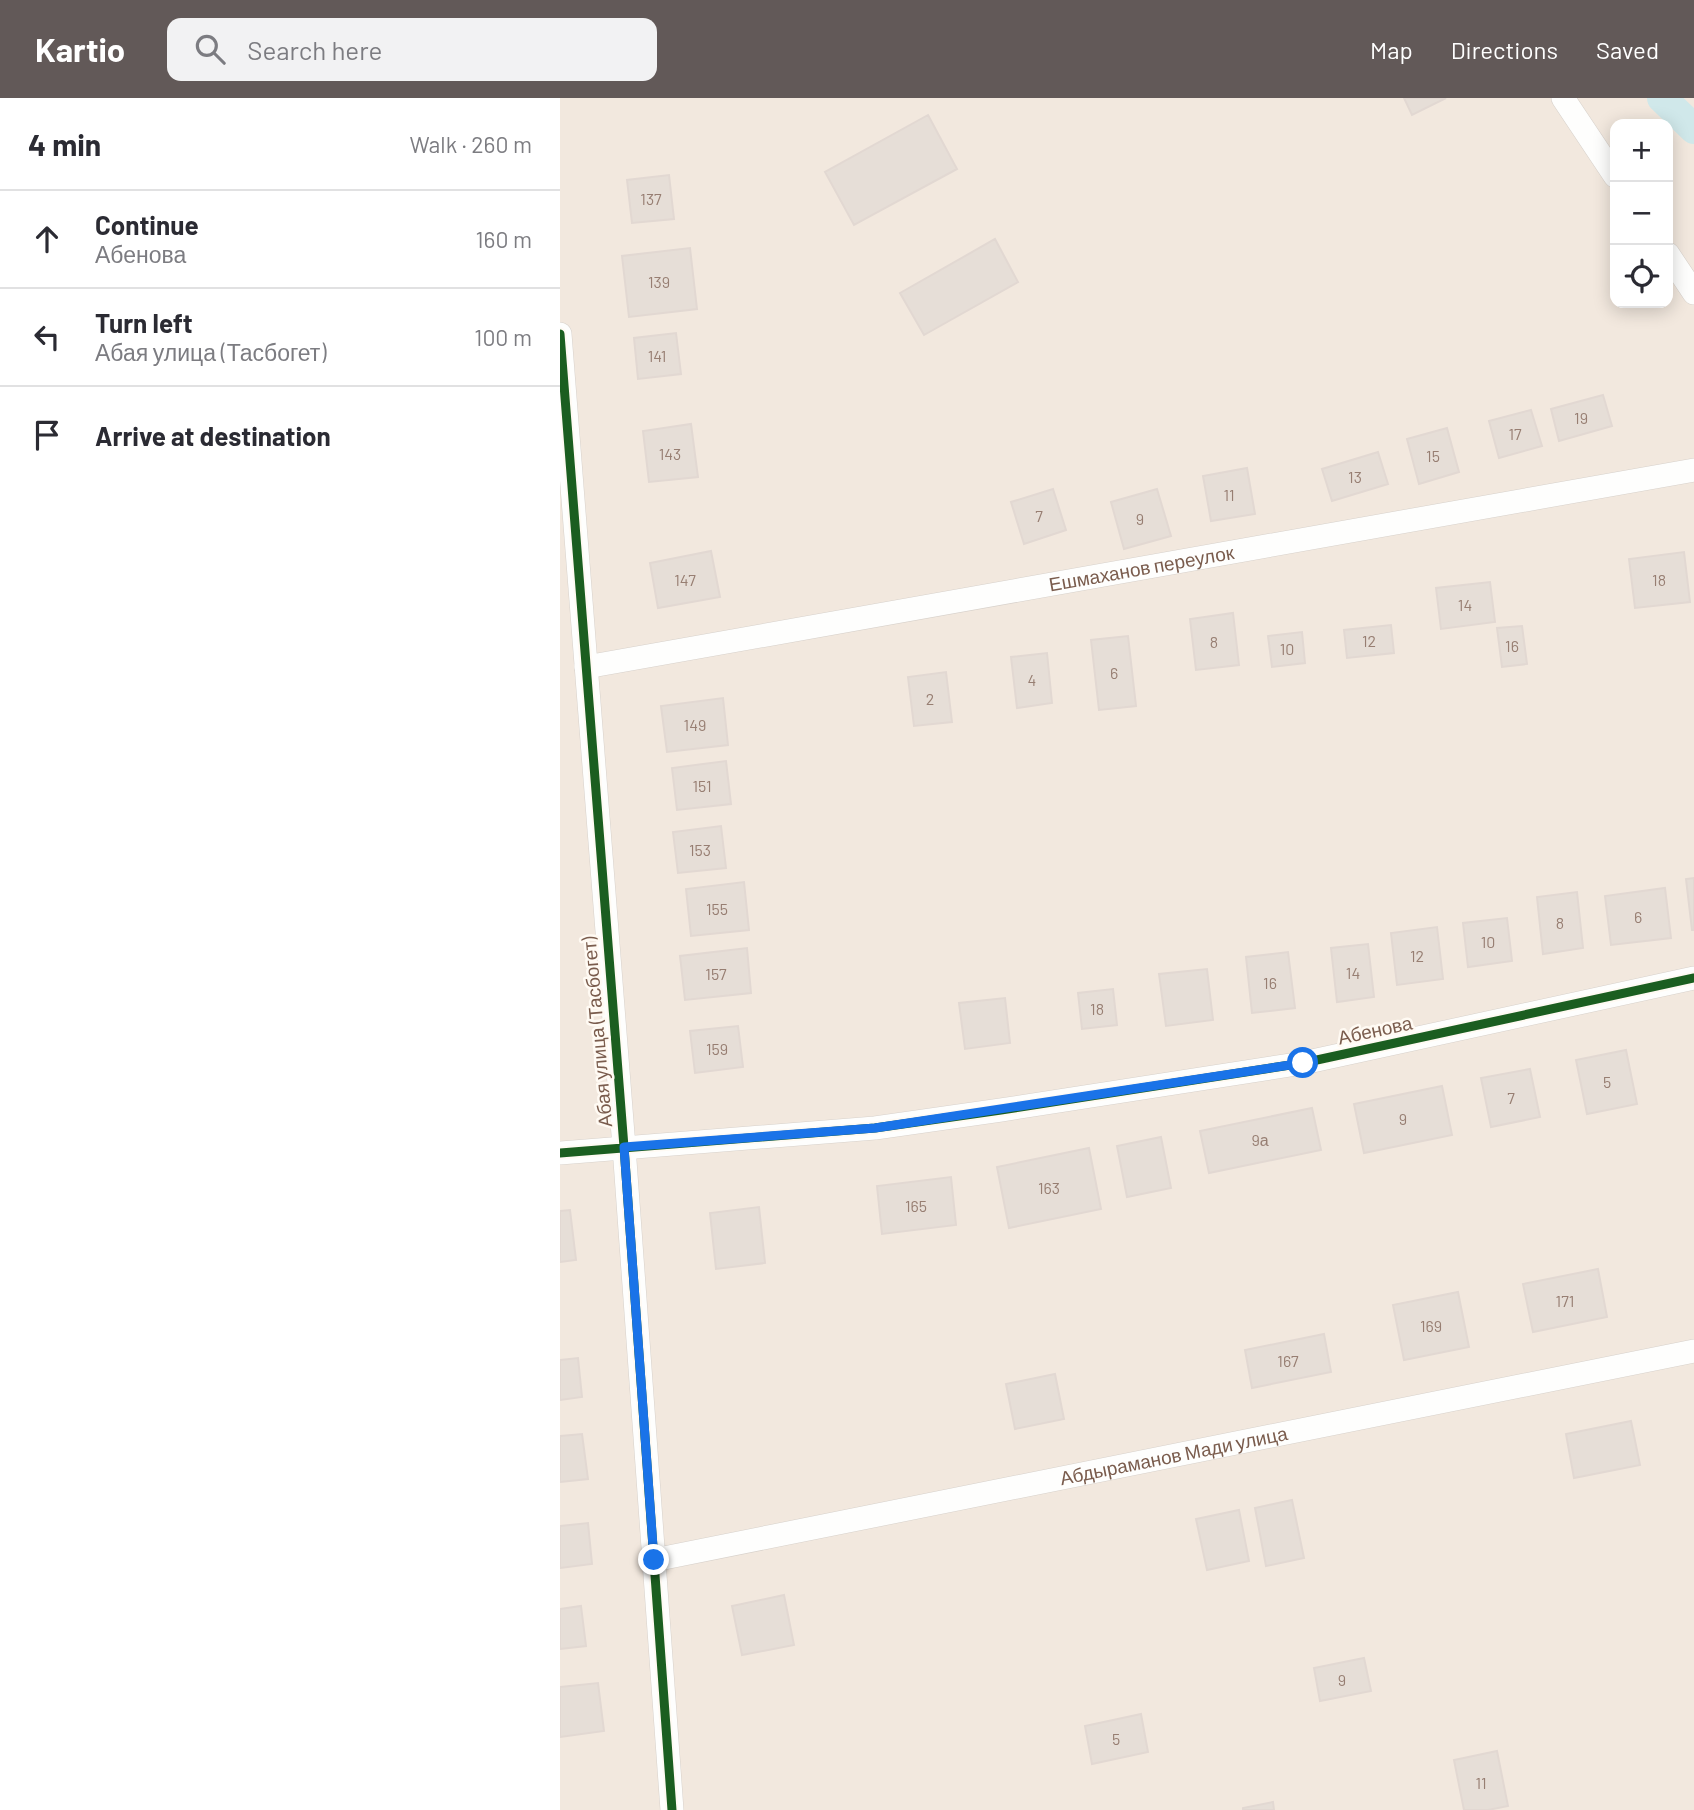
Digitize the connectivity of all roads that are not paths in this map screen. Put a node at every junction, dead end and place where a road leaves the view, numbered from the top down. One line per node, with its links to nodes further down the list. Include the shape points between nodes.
1 (1563, 98): 2 (street)
2 (1610, 168)
3 (1673, 262): 4 (street)
4 (1694, 293)
5 (560, 334): 7 (street, Абая улица (Тасбогет))
6 (1694, 470): 7 (street, Ешмаханов переулок)
7 (586, 667): 9 (street, Абая улица (Тасбогет))
8 (1694, 978): 9 (street, Абенова, via 1303,1063 875,1128)
9 (624, 1147): 10 (street, Абенова); 12 (street, Абая улица (Тасбогет))
10 (560, 1153)
11 (1694, 1351): 12 (street, Абдыраманов Мади улица)
12 (654, 1560): 13 (street, Абая улица (Тасбогет))
13 (672, 1810)

